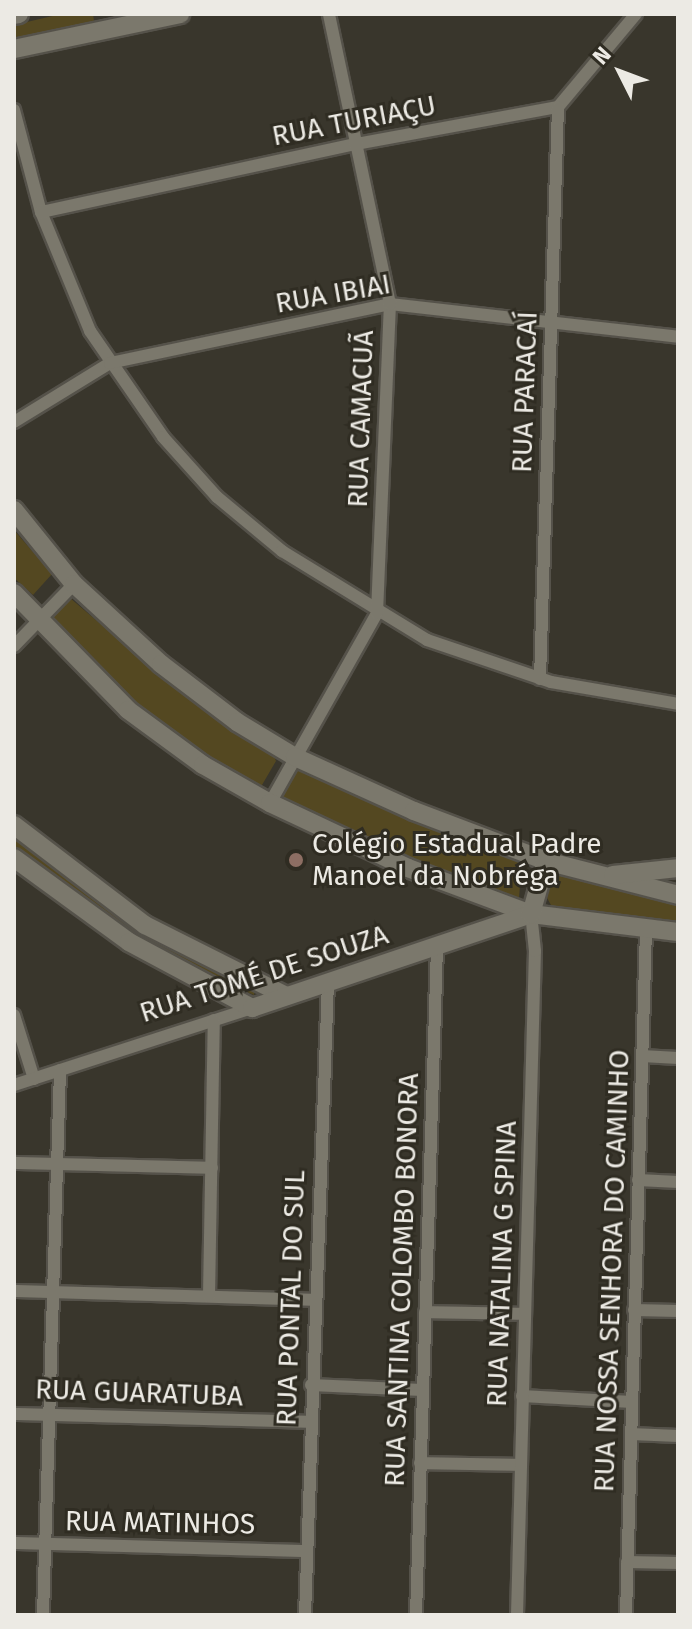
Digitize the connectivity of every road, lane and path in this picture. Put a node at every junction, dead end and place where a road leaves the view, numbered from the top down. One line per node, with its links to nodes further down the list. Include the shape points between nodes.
1 (180, 14): 4 (street)
2 (329, 14): 8 (street, RUA CAMACUÃ)
3 (636, 14): 6 (street)
4 (98, 22): 5 (street)
5 (14, 49)
6 (558, 107): 8 (street, RUA TURIAÇU); 11 (street, RUA PARACAÍ)
7 (14, 110): 9 (street)
8 (356, 144): 9 (street, RUA TURIAÇU); 10 (street, RUA CAMACUÃ)
9 (41, 212): 13 (street, via 66,282)
10 (390, 304): 11 (street, RUA IBIAI); 13 (street, RUA IBIAI); 18 (street, RUA CAMACUÃ)
11 (552, 322): 12 (street, RUA IBIAI); 21 (street, RUA PARACAÍ)
12 (678, 337)
13 (110, 363): 14 (street, RUA IBIAI); 18 (street, via 163,437 217,497 282,551)
14 (14, 422)
15 (14, 510): 16 (street)
16 (74, 584): 19 (street); 23 (street, via 161,664 237,722)
17 (14, 593): 19 (street)
18 (377, 613): 21 (street, via 446,648); 23 (street, RUA CAMACUÃ)
19 (37, 621): 20 (street); 24 (street, via 128,710 203,765)
20 (14, 646)
21 (540, 679): 22 (street)
22 (678, 704)
23 (295, 757): 24 (street, RUA CAMACUÃ); 27 (street, via 414,811)
24 (270, 803): 31 (street, via 408,868)
25 (14, 825): 36 (street, via 145,925)
26 (14, 858): 37 (street, via 129,942)
27 (546, 861): 29 (street); 31 (street)
28 (678, 868): 29 (street)
29 (601, 876): 30 (street)
30 (678, 895)
31 (531, 914): 32 (street); 34 (street, RUA TOMÉ DE SOUZA); 57 (street, RUA NATALINA G SPINA, via 535,951)
32 (646, 929): 33 (street); 40 (street, RUA NOSSA SENHORA DO CAMINHO)
33 (678, 932)
34 (437, 946): 35 (street, RUA TOMÉ DE SOUZA); 56 (street, RUA SANTINA COLOMBO BONORA)
35 (328, 982): 36 (street, RUA TOMÉ DE SOUZA); 53 (street, RUA PONTAL DO SUL)
36 (286, 996): 37 (street, RUA TOMÉ DE SOUZA)
37 (252, 1008): 39 (street, RUA TOMÉ DE SOUZA)
38 (14, 1015): 43 (street)
39 (214, 1020): 42 (street, RUA TOMÉ DE SOUZA); 47 (street)
40 (642, 1056): 41 (street); 48 (street, RUA NOSSA SENHORA DO CAMINHO)
41 (678, 1058)
42 (60, 1070): 43 (street, RUA TOMÉ DE SOUZA); 46 (street)
43 (34, 1079): 44 (street, RUA TOMÉ DE SOUZA)
44 (14, 1085)
45 (14, 1163): 46 (street)
46 (57, 1165): 47 (street); 51 (street)
47 (212, 1168): 52 (street)
48 (638, 1180): 49 (street); 54 (street, RUA NOSSA SENHORA DO CAMINHO)
49 (678, 1182)
50 (14, 1291): 51 (street)
51 (53, 1292): 52 (street); 63 (street)
52 (209, 1296): 53 (street)
53 (314, 1300): 58 (street, RUA PONTAL DO SUL)
54 (634, 1310): 55 (street); 61 (street, RUA NOSSA SENHORA DO CAMINHO)
55 (678, 1311)
56 (425, 1312): 57 (street); 59 (street, RUA SANTINA COLOMBO BONORA)
57 (525, 1314): 60 (street, RUA NATALINA G SPINA)
58 (311, 1385): 59 (street); 64 (street, RUA PONTAL DO SUL)
59 (422, 1390): 67 (street, RUA SANTINA COLOMBO BONORA)
60 (522, 1396): 61 (street); 68 (street, RUA NATALINA G SPINA)
61 (632, 1402): 65 (street, RUA NOSSA SENHORA DO CAMINHO)
62 (14, 1414): 63 (street, RUA GUARATUBA)
63 (48, 1414): 64 (street, RUA GUARATUBA); 70 (street)
64 (310, 1422): 71 (street, RUA PONTAL DO SUL)
65 (631, 1434): 66 (street); 72 (street, RUA NOSSA SENHORA DO CAMINHO)
66 (678, 1436)
67 (420, 1463): 68 (street); 76 (street, RUA SANTINA COLOMBO BONORA)
68 (520, 1465): 77 (street, RUA NATALINA G SPINA)
69 (14, 1543): 70 (street, RUA MATINHOS)
70 (44, 1544): 71 (street, RUA MATINHOS); 74 (street)
71 (305, 1551): 75 (street, RUA PONTAL DO SUL)
72 (627, 1562): 73 (street); 78 (street, RUA NOSSA SENHORA DO CAMINHO)
73 (678, 1563)
74 (43, 1615)
75 (305, 1615)
76 (416, 1615)
77 (517, 1615)
78 (626, 1615)

